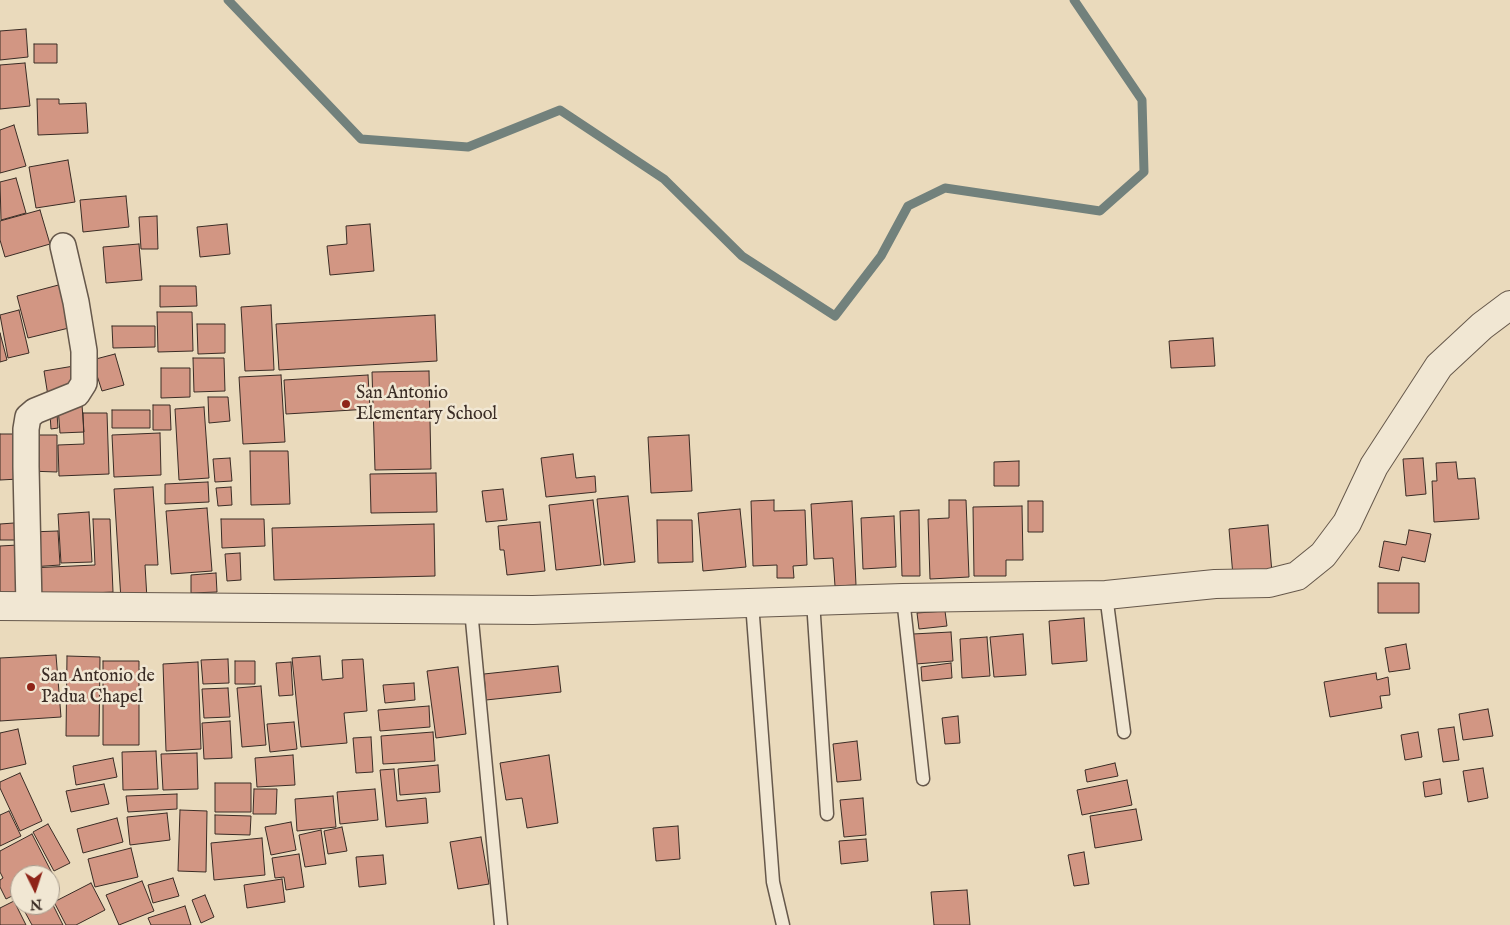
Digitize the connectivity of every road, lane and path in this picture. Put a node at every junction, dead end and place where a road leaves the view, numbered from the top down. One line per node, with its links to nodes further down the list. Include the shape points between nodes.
1 (63, 246): 8 (street, via 84,351 84,383 77,394 28,417)
2 (1510, 305): 3 (street, via 1438,366 1374,466 1346,523 1323,555 1297,576 1269,583 1215,584)
3 (1106, 595): 4 (street); 10 (lane)
4 (903, 598): 5 (street); 11 (lane)
5 (814, 601): 6 (street); 12 (lane)
6 (752, 603): 9 (street); 14 (lane, via 772,882)
7 (0, 606): 8 (street)
8 (29, 606): 9 (street)
9 (471, 610): 13 (lane)
10 (1124, 732)
11 (923, 779)
12 (827, 814)
13 (501, 925)
14 (783, 925)

